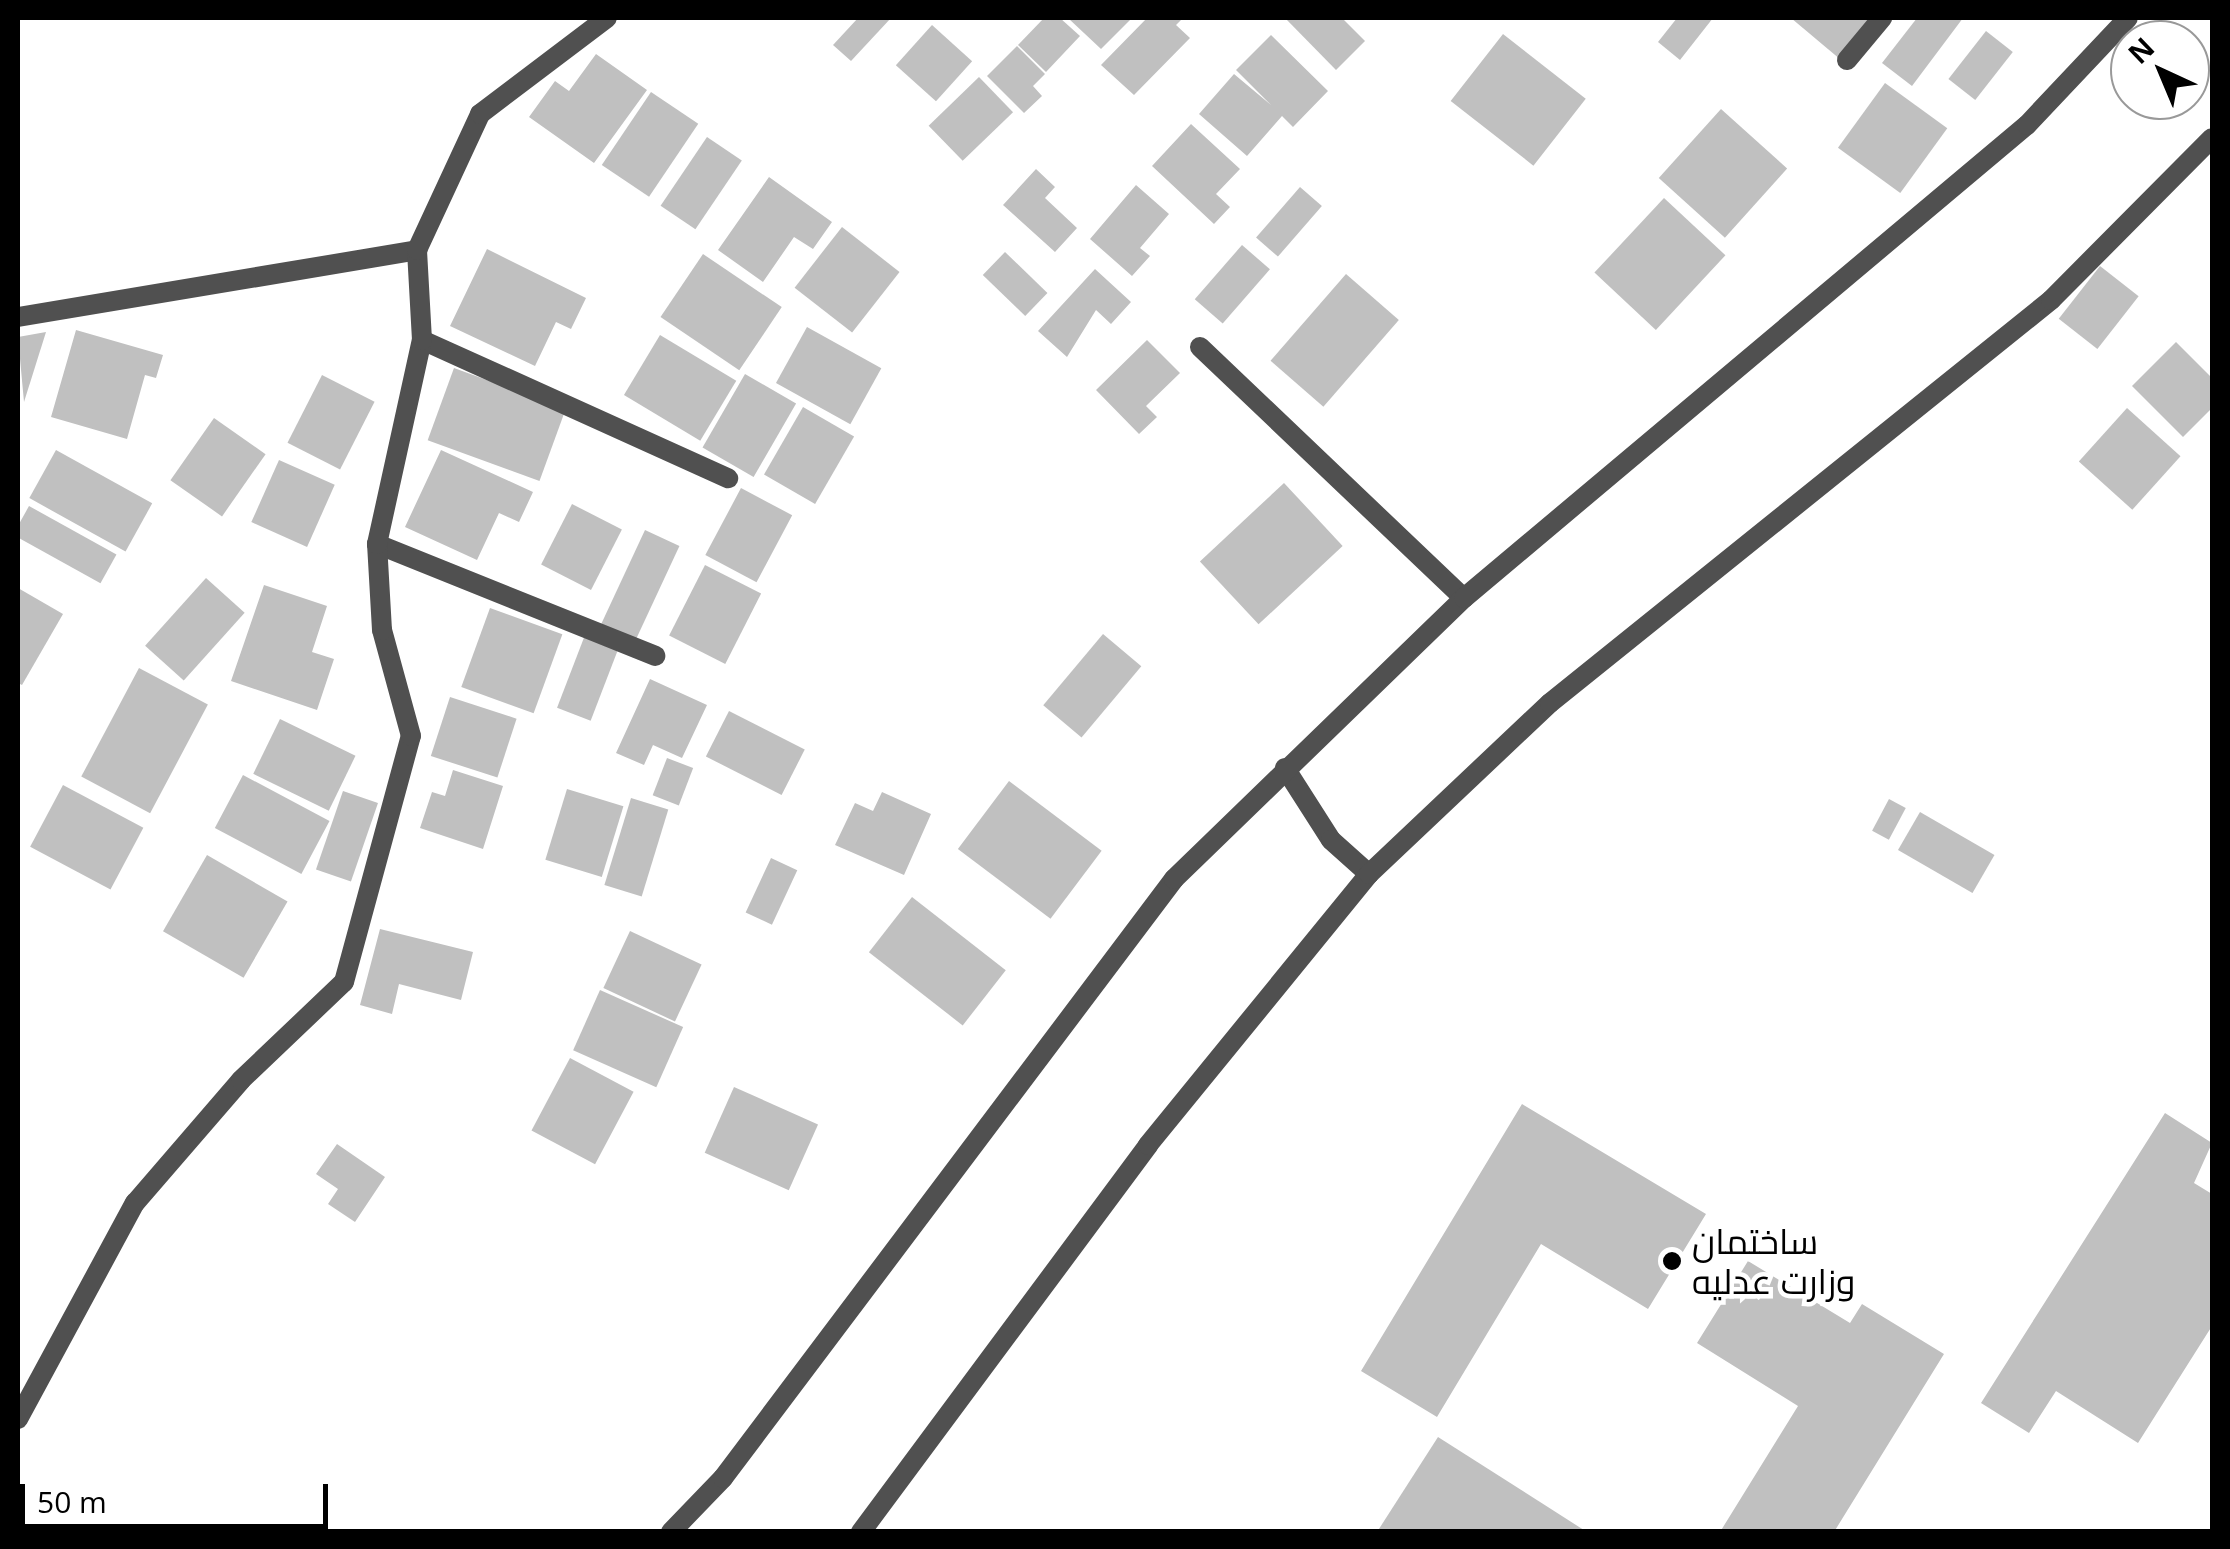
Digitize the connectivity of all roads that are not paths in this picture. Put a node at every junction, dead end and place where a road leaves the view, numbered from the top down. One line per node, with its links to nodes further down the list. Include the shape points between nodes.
1 (607, 18): 6 (street, via 480,114)
2 (1882, 18): 4 (street)
3 (2128, 18): 12 (street, via 2027,126)
4 (1847, 60)
5 (2212, 138): 15 (street, via 2051,300 1550,703)
6 (417, 250): 7 (street); 8 (street)
7 (18, 316)
8 (422, 340): 10 (street); 11 (street)
9 (1200, 348): 12 (street)
10 (728, 478)
11 (377, 544): 13 (street); 16 (street, via 382,630 412,736 344,982 135,1203)
12 (1464, 598): 14 (street)
13 (655, 656)
14 (1285, 768): 15 (street, via 1331,840); 17 (street, via 1174,879 723,1478)
15 (1370, 874): 18 (street, via 1148,1145)
16 (18, 1418)
17 (671, 1532)
18 (861, 1532)

